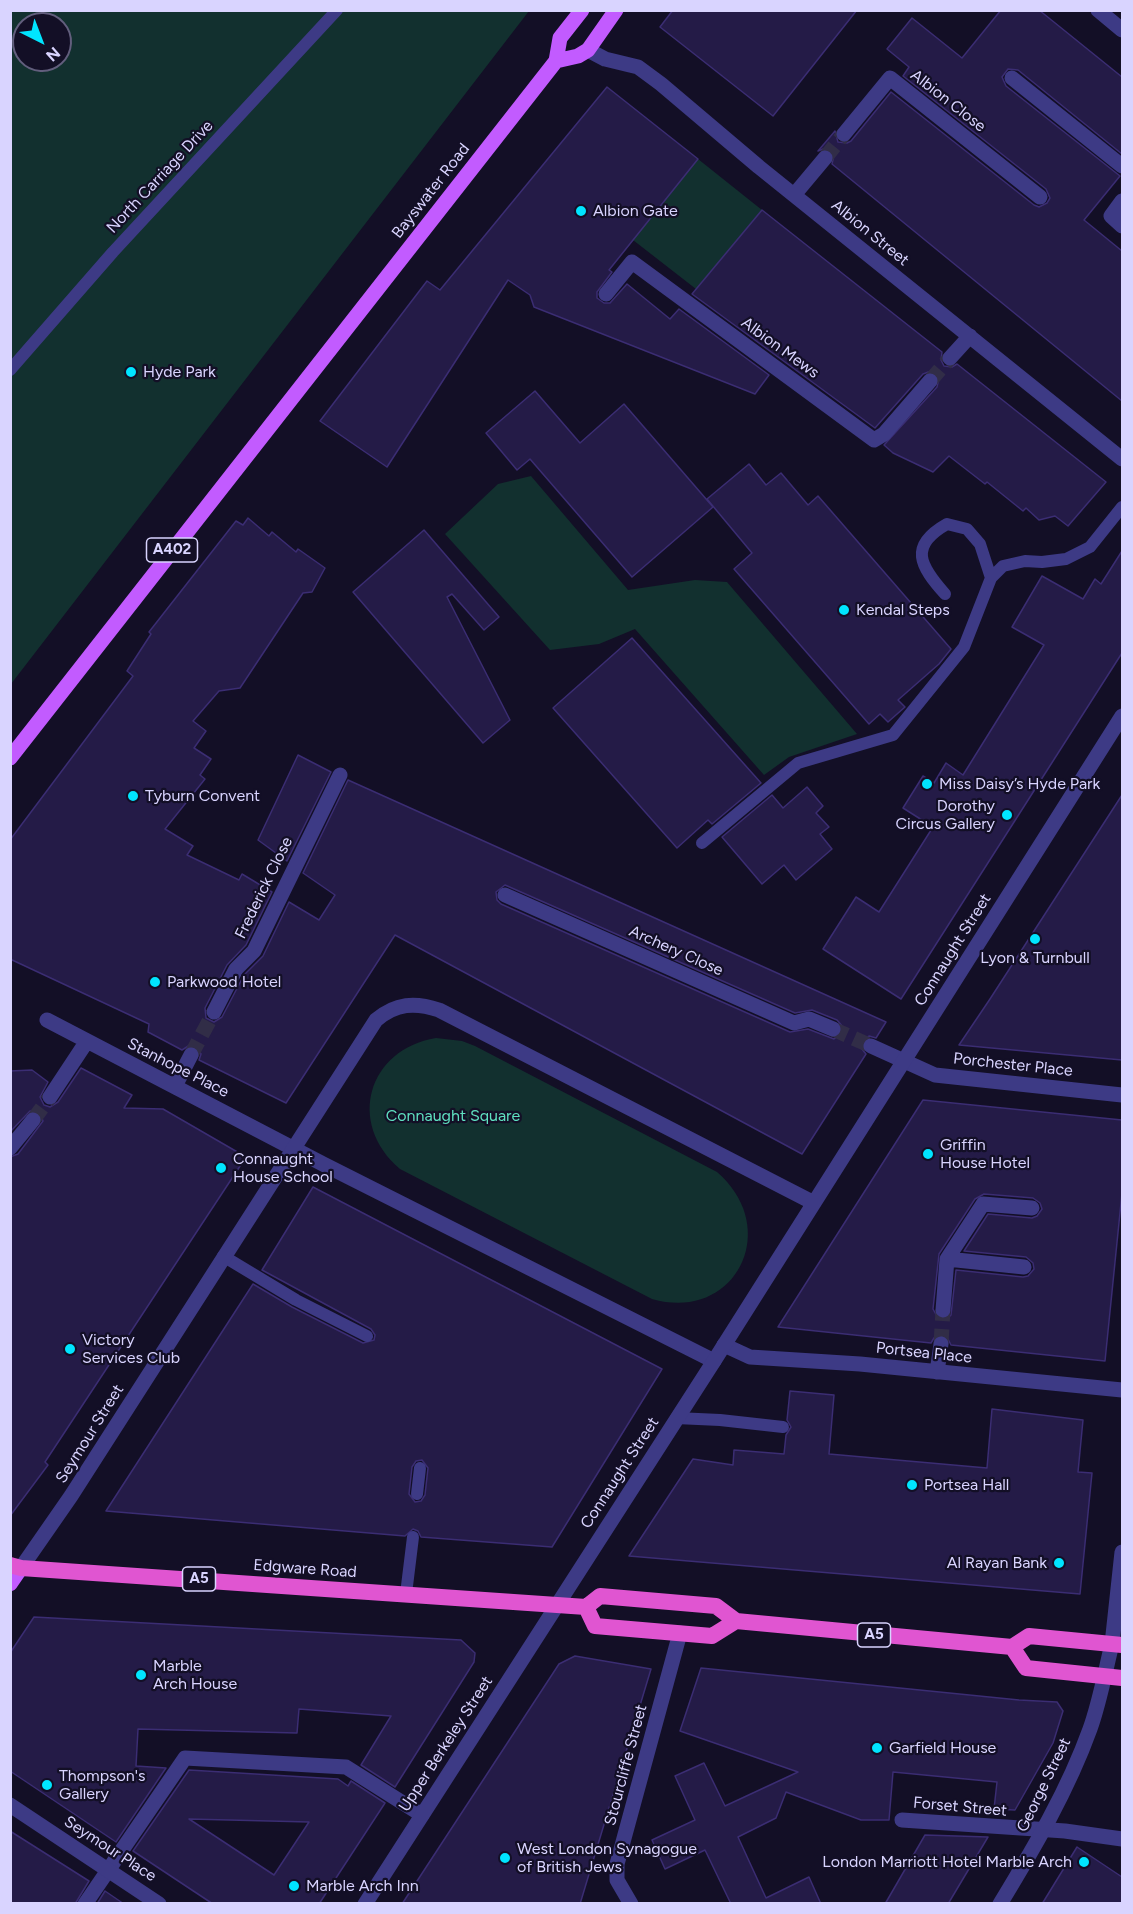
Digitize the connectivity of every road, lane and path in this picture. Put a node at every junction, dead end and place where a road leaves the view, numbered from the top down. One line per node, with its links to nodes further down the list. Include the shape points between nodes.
1 (337, 10): 19 (lane, North Carriage Drive, via 113,252)
2 (582, 10): 7 (main road, Bayswater Road / A402, via 560,38)
3 (615, 10): 6 (main road)
4 (1098, 10): 5 (street)
5 (1122, 30)
6 (588, 50): 7 (main road); 12 (street, Albion Street, via 605,59 638,67)
7 (556, 61): 26 (main road, Bayswater Road / A402)
8 (1012, 78): 11 (street)
9 (844, 134): 13 (street, Albion Close, via 890,78)
10 (825, 158): 12 (street)
11 (1122, 166)
12 (794, 195): 17 (street, Albion Street)
13 (1040, 197)
14 (1122, 201): 15 (street, via 1111,216)
15 (1122, 226)
16 (606, 294): 20 (street, Albion Mews, via 632,262 874,440 884,434)
17 (970, 336): 18 (street); 21 (street, Albion Street)
18 (950, 358)
19 (10, 370)
20 (930, 381)
21 (1122, 459)
22 (1122, 507): 23 (lane, via 1090,547 1066,559 1003,566)
23 (992, 578): 24 (lane, via 980,544 967,529 947,524 930,534 921,552 926,573); 28 (lane, via 964,647 893,735 798,763)
24 (945, 594)
25 (1122, 716): 36 (street, Connaught Street)
26 (10, 758)
27 (340, 775): 30 (street, Frederick Close, via 254,951 236,969)
28 (702, 843)
29 (505, 895): 32 (street, Archery Close, via 795,1023 809,1019)
30 (214, 1012)
31 (47, 1020): 33 (street, Stanhope Place)
32 (833, 1029)
33 (87, 1041): 37 (street, Stanhope Place); 39 (street)
34 (871, 1046): 36 (street)
35 (191, 1055): 37 (street)
36 (904, 1061): 38 (street, Porchester Place, via 937,1076); 43 (street, Connaught Street)
37 (175, 1086): 42 (street, Stanhope Place)
38 (1122, 1095)
39 (50, 1097)
40 (33, 1120): 41 (street)
41 (10, 1148)
42 (292, 1148): 43 (street, via 376,1020 394,1008 415,1004 440,1010); 45 (street, Seymour Street); 52 (street)
43 (814, 1203): 51 (street)
44 (1032, 1208): 46 (street, via 983,1204)
45 (223, 1256): 49 (lane, via 296,1300); 61 (street, Seymour Street, via 71,1496)
46 (947, 1259): 47 (street); 48 (street)
47 (1024, 1267)
48 (943, 1310)
49 (367, 1336)
50 (940, 1344): 53 (street)
51 (724, 1345): 52 (street); 53 (street, Portsea Place, via 750,1357)
52 (714, 1361): 55 (street, Connaught Street)
53 (937, 1372): 54 (street, Portsea Place)
54 (1122, 1390)
55 (676, 1419): 56 (lane); 64 (street, Connaught Street)
56 (783, 1427)
57 (420, 1468): 58 (lane)
58 (417, 1494)
59 (413, 1537): 63 (lane)
60 (1122, 1552): 68 (street, George Street)
61 (14, 1567): 62 (main road, Seymour Street); 63 (highway, Edgware Road / A5)
62 (10, 1584)
63 (406, 1594): 64 (highway, Edgware Road / A5)
64 (557, 1605): 65 (highway, Edgware Road / A5); 73 (street, Upper Berkeley Street)
65 (586, 1607): 66 (highway, Edgware Road / A5, via 600,1596 716,1606); 67 (highway, via 595,1626)
66 (736, 1621): 67 (highway, via 712,1636); 69 (highway, Edgware Road / A5)
67 (680, 1633): 81 (street, Stourcliffe Street, via 617,1864 617,1880)
68 (1117, 1645): 69 (highway, Edgware Road / A5, via 1029,1636); 70 (street, George Street)
69 (1012, 1647): 70 (highway, via 1026,1668)
70 (1104, 1676): 71 (highway); 75 (street, George Street, via 1084,1744)
71 (1122, 1678)
72 (10, 1805): 77 (street, Seymour Place)
73 (422, 1815): 77 (street, via 346,1767 184,1758); 80 (street, Upper Berkeley Street)
74 (902, 1820): 75 (street, Forset Street)
75 (1043, 1831): 76 (street, Forset Street); 82 (street, George Street)
76 (1122, 1839)
77 (106, 1870): 78 (street); 79 (street, Seymour Place)
78 (85, 1904)
79 (159, 1904)
80 (365, 1904)
81 (631, 1904)
82 (1000, 1904)

